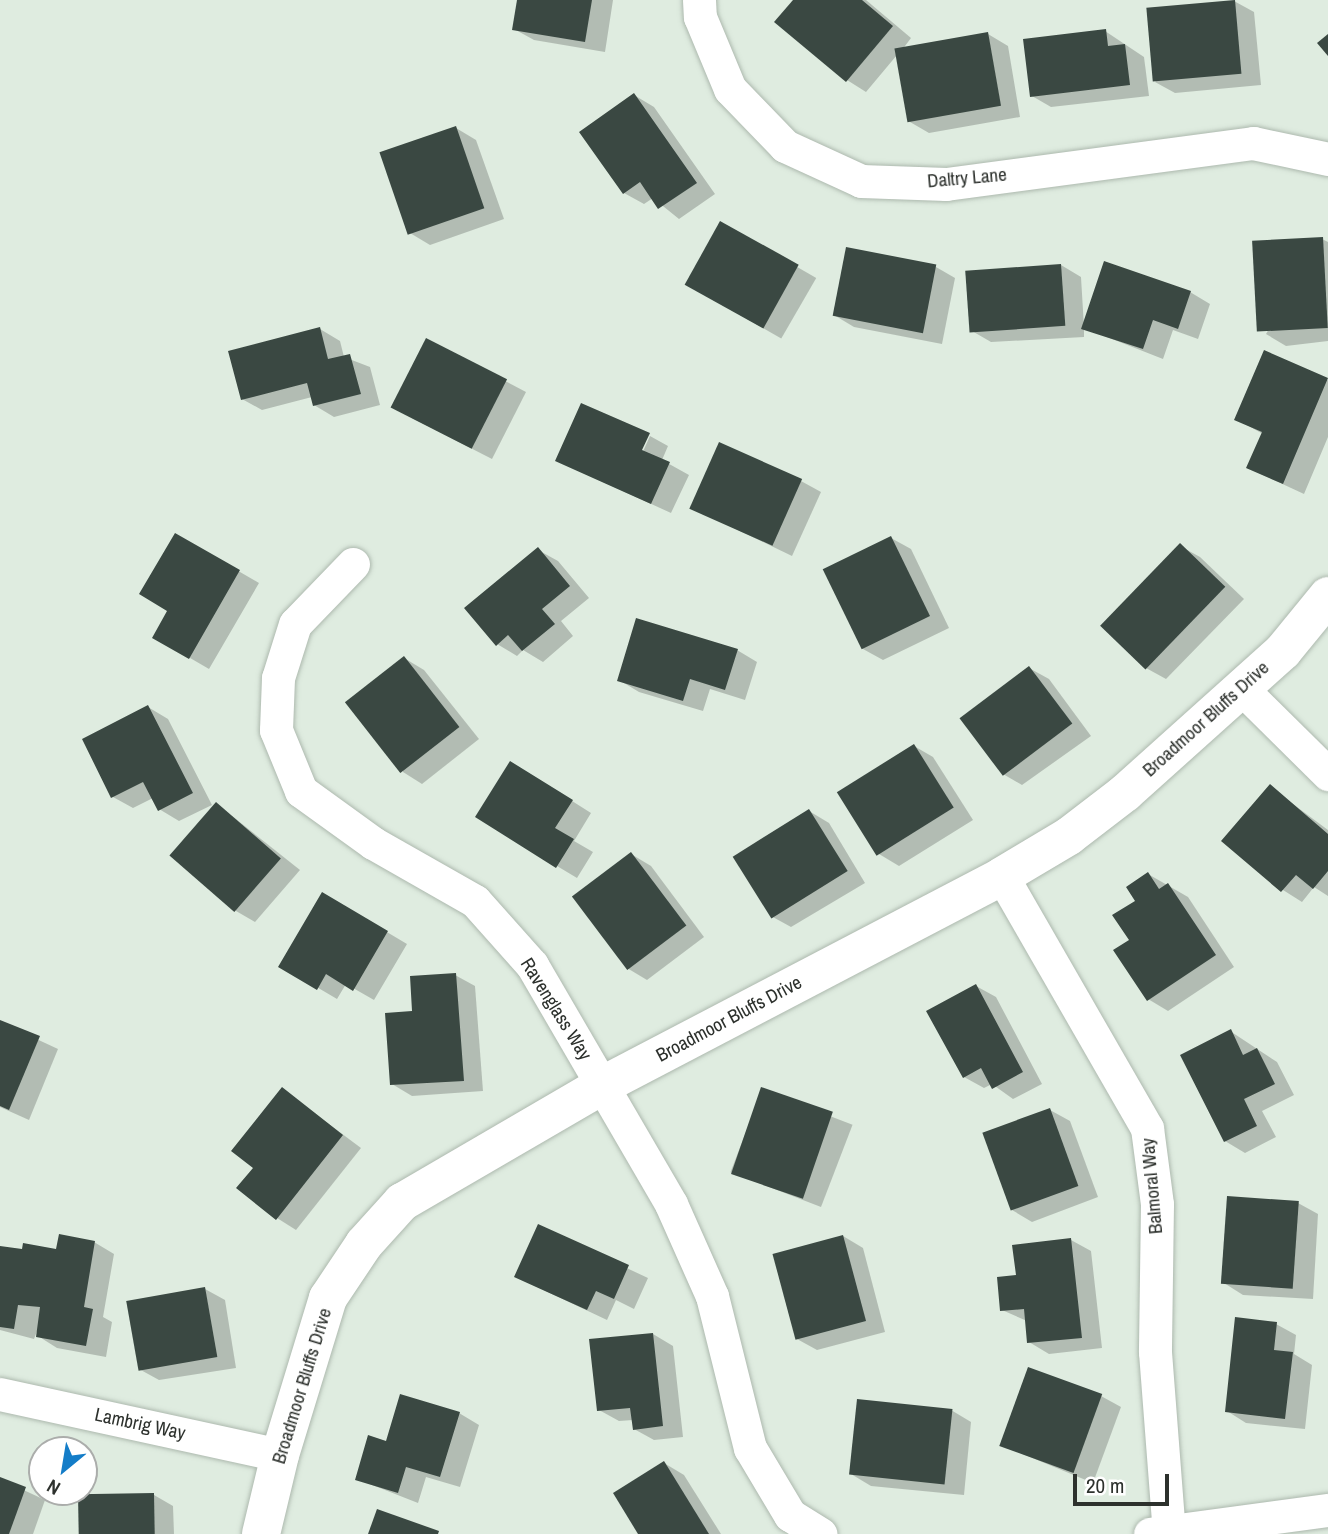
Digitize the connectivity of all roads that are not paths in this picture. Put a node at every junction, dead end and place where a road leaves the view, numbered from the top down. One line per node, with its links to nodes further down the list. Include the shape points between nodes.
1 (699, 0): 2 (street, Daltry Lane, via 700,17 730,89 785,146 861,181 946,184 1253,143)
2 (1328, 159)
3 (353, 564): 8 (street, Ravenglass Way, via 295,624 278,678 276,730 301,791 373,843 475,901 532,965)
4 (1328, 596): 5 (street, Broadmoor Bluffs Drive, via 1283,651)
5 (1240, 687): 6 (street); 7 (street, Broadmoor Bluffs Drive, via 1125,793 1069,836)
6 (1328, 774)
7 (1002, 876): 8 (street, Broadmoor Bluffs Drive); 12 (street, Balmoral Way, via 1147,1128 1157,1204 1155,1352)
8 (603, 1085): 10 (street, Broadmoor Bluffs Drive, via 402,1202 364,1244 328,1298); 14 (street, Ravenglass Way, via 671,1203 712,1296 750,1448 790,1515)
9 (0, 1394): 10 (street, Lambrig Way)
10 (280, 1455): 13 (street, Broadmoor Bluffs Drive)
11 (1328, 1510): 12 (street)
12 (1163, 1533)
13 (261, 1534)
14 (821, 1534)

